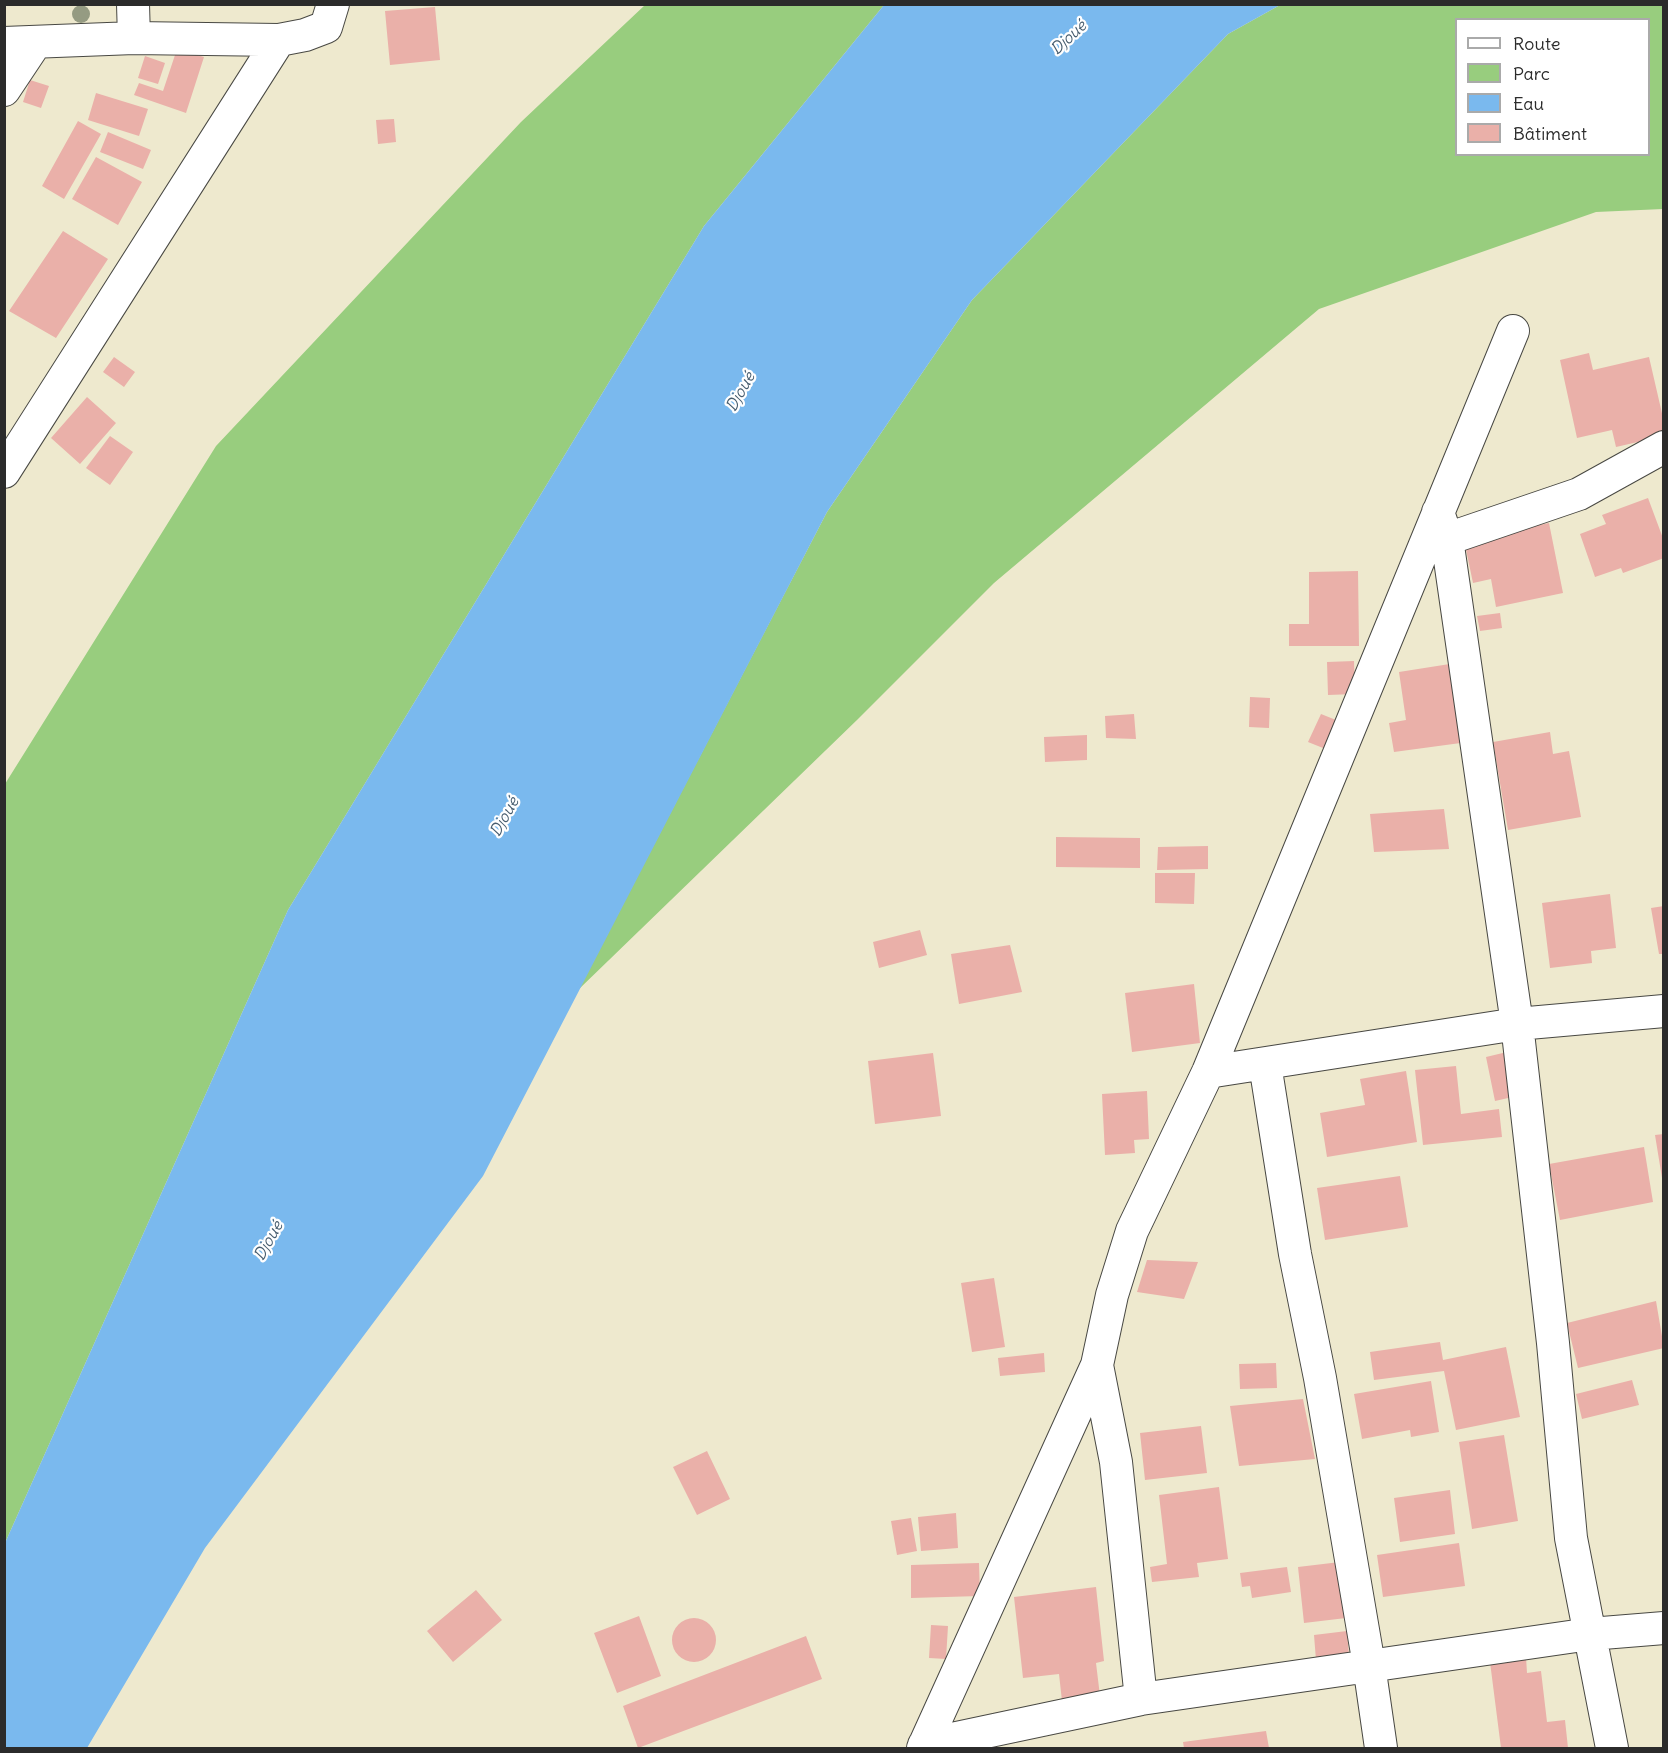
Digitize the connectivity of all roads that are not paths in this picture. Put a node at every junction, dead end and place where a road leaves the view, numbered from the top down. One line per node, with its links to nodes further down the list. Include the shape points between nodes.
1 (133, 4): 3 (street)
2 (333, 4): 4 (street, via 326,27)
3 (134, 38): 4 (street); 5 (street)
4 (279, 40): 10 (street)
5 (36, 42): 6 (street); 7 (street)
6 (4, 43)
7 (4, 90)
8 (1513, 331): 11 (street)
9 (1664, 447): 11 (street, via 1579,494)
10 (4, 472)
11 (1442, 525): 13 (street); 15 (street)
12 (1664, 1011): 13 (street)
13 (1517, 1024): 14 (street); 18 (street, via 1571,1538)
14 (1265, 1064): 15 (street); 19 (street, via 1295,1254)
15 (1208, 1072): 16 (street, via 1132,1231 1112,1295)
16 (1097, 1365): 20 (street, via 1116,1462); 21 (street)
17 (1664, 1628): 18 (street)
18 (1590, 1634): 19 (street); 23 (street)
19 (1370, 1665): 20 (street); 22 (street)
20 (1141, 1699): 21 (street)
21 (924, 1747)
22 (1381, 1749)
23 (1612, 1749)

